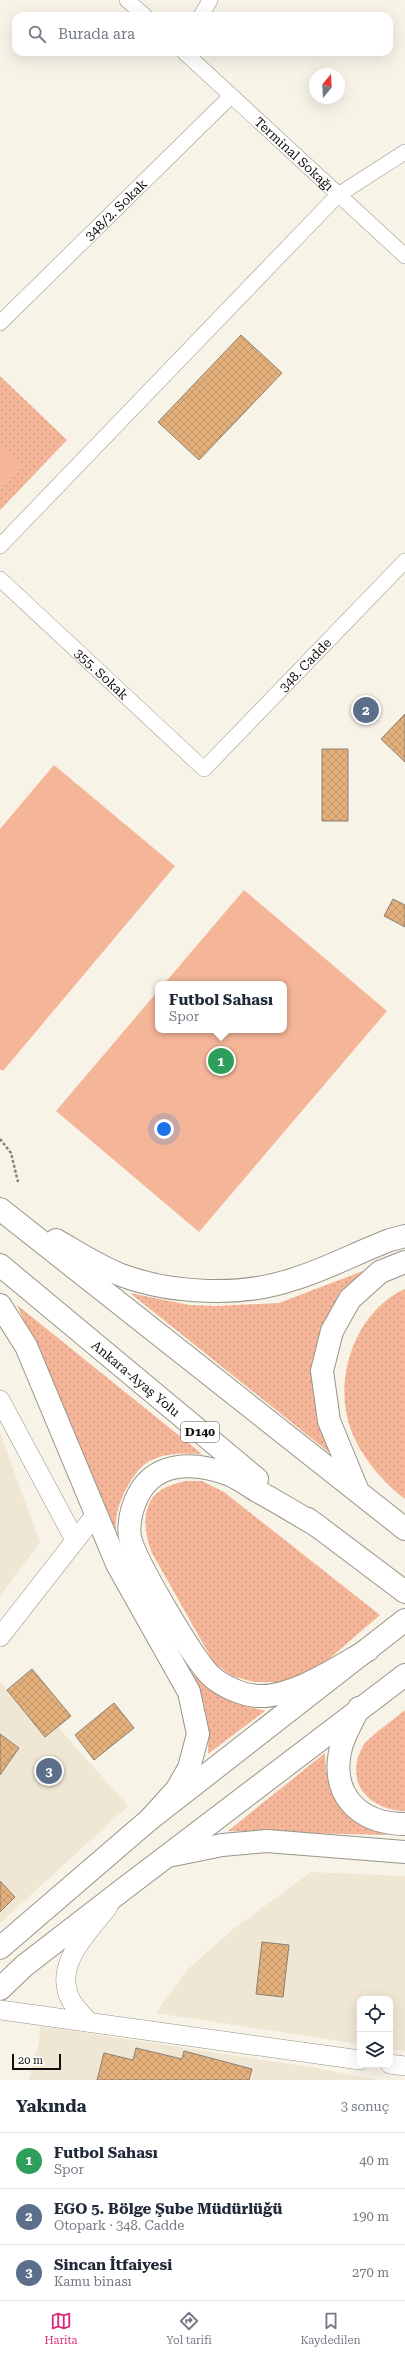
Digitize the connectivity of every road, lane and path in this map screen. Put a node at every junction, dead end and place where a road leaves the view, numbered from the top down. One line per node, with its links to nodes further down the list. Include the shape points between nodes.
1 (128, 0): 3 (street)
2 (210, 0): 4 (street)
3 (141, 12)
4 (204, 12)
5 (188, 56): 6 (street, Terminal Sokağı)
6 (231, 96): 8 (street, Terminal Sokağı); 10 (street, 348/2. Sokak)
7 (405, 152): 8 (street)
8 (338, 195): 9 (street, Terminal Sokağı); 11 (street)
9 (405, 256)
10 (0, 323)
11 (0, 546)
12 (405, 561): 14 (street, 348. Cadde)
13 (0, 579): 14 (street, 355. Sokak)
14 (204, 768)
15 (0, 1139): 16 (path, via 11,1153)
16 (18, 1182)
17 (0, 1208): 18 (main road, via 121,1275 171,1287 219,1292 260,1288 295,1279); 23 (main road)
18 (405, 1236)
19 (405, 1262): 23 (main road, via 380,1272 350,1299 332,1332 322,1371 329,1422)
20 (0, 1265): 25 (main road, Ankara-Ayaş Yolu / D140, via 270,1490)
21 (0, 1305): 24 (main road, via 26,1346)
22 (0, 1400): 27 (street)
23 (357, 1490): 26 (main road)
24 (96, 1514): 27 (street); 34 (main road, via 117,1564 189,1692 198,1734 189,1768 177,1789)
25 (319, 1527): 28 (main road, Ankara-Ayaş Yolu / D140); 31 (main road, via 231,1476 187,1466 169,1468 154,1475 140,1489 132,1509 130,1537 137,1557 194,1655 211,1676 232,1689 257,1696 283,1693 322,1676)
26 (405, 1529)
27 (75, 1540): 30 (street)
28 (405, 1592)
29 (399, 1625): 31 (main road)
30 (0, 1637)
31 (368, 1650): 34 (main road)
32 (405, 1674): 33 (main road)
33 (359, 1708): 35 (main road, via 342,1744 338,1764 339,1781 352,1805 360,1813 390,1824); 37 (main road)
34 (150, 1818): 39 (main road)
35 (405, 1824)
36 (405, 1852): 37 (main road, via 267,1841 222,1845)
37 (168, 1856): 38 (main road)
38 (121, 1891): 40 (main road, via 24,1966); 42 (street, via 73,1952 66,1973 66,1989 72,2003)
39 (0, 1948)
40 (0, 1989)
41 (0, 2010): 42 (street)
42 (88, 2021): 43 (street)
43 (357, 2060)
44 (393, 2064): 45 (street)
45 (405, 2066)

